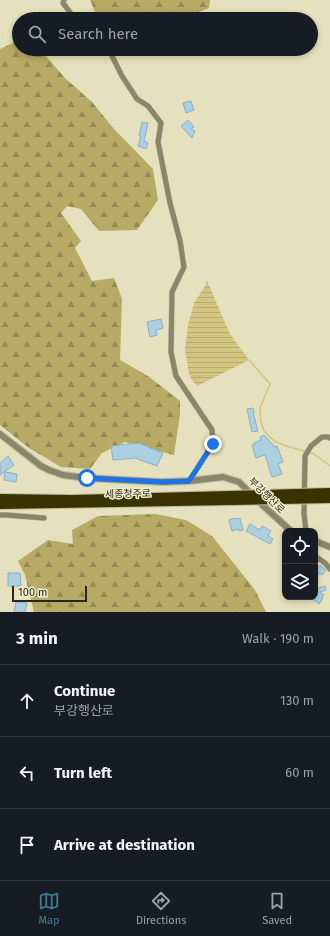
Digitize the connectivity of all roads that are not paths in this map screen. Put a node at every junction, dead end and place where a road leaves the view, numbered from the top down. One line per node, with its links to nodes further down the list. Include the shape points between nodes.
1 (64, 0): 2 (street, via 63,3)
2 (70, 12)
3 (113, 56): 6 (street, via 137,99 148,106 161,123 158,142 184,267 172,292 171,352 176,376 212,430 213,444)
4 (0, 434): 6 (street, 부강행산로, via 40,466 63,475 162,482)
5 (330, 438): 15 (street, via 322,437 311,446 306,455)
6 (189, 481): 14 (street, 부강행산로, via 223,477 239,482)
7 (330, 492): 9 (highway, bridge)
8 (0, 498): 9 (highway, 세종청주로)
9 (231, 498): 10 (highway, bridge); 11 (highway, 세종청주로)
10 (330, 499)
11 (0, 505)
12 (0, 516): 13 (street)
13 (44, 518)
14 (288, 528)
15 (306, 528)
16 (318, 542): 17 (street)
17 (330, 547)
18 (318, 558): 19 (street)
19 (330, 569)

